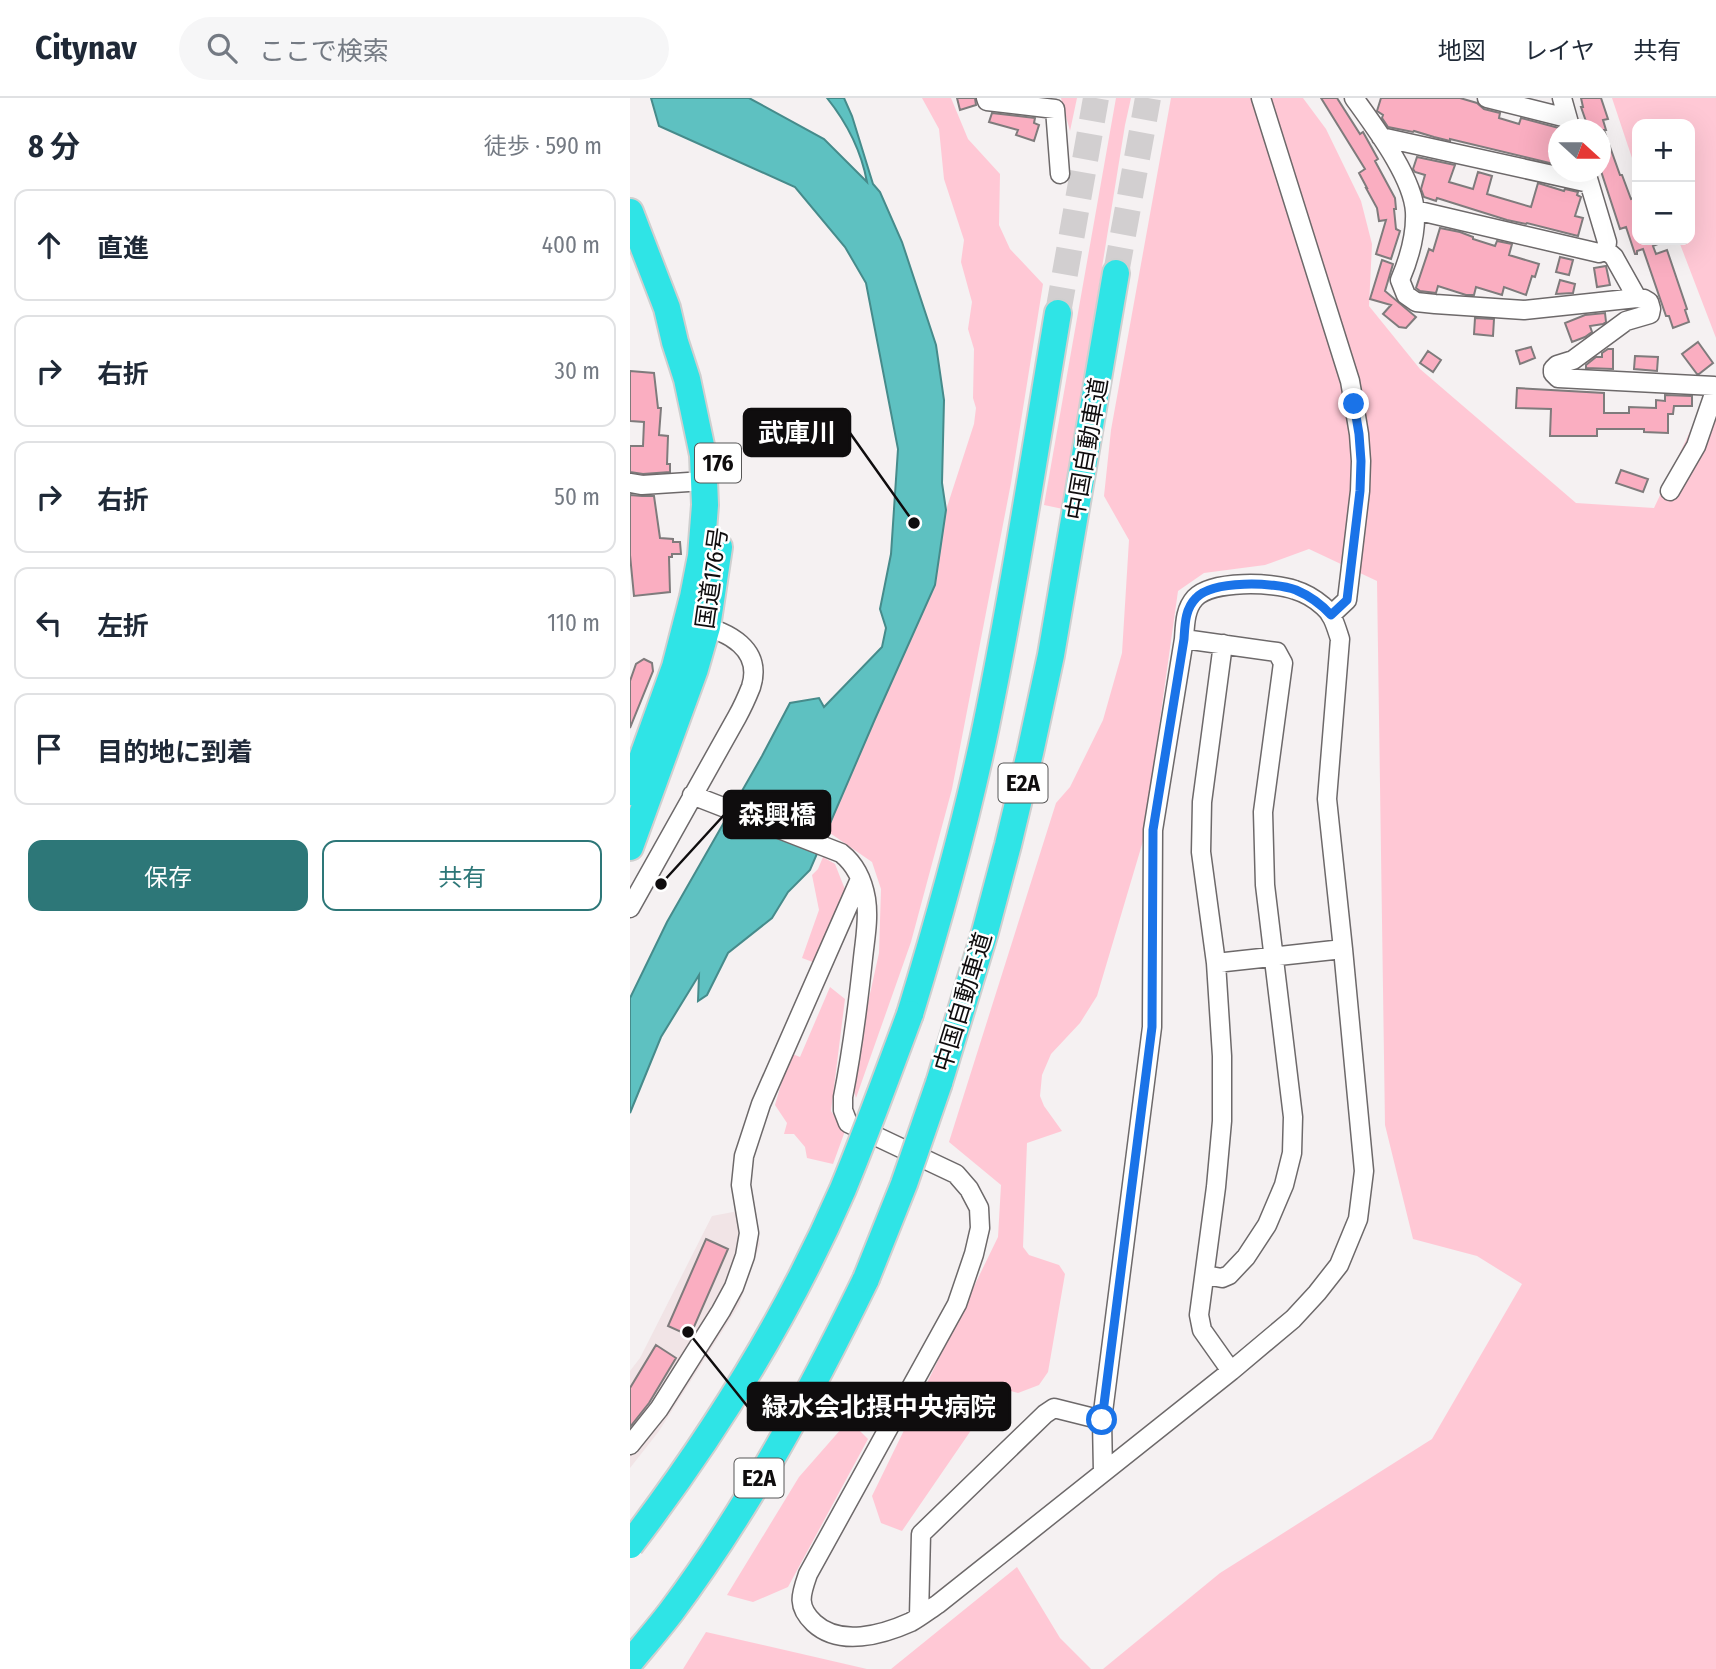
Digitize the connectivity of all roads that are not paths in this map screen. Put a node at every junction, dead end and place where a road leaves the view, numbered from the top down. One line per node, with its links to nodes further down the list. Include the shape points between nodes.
1 (986, 98): 6 (street)
2 (1261, 98): 23 (street, via 1350,381 1359,434 1360,491 1347,600)
3 (1354, 98): 9 (street)
4 (1487, 98): 7 (street)
5 (1562, 98): 8 (street)
6 (1054, 103): 11 (street)
7 (1553, 119)
8 (1568, 119)
9 (1381, 137): 10 (street); 13 (street, via 1403,174)
10 (1548, 169)
11 (1060, 174)
12 (1589, 182): 15 (street, via 1608,242)
13 (1415, 210): 15 (street, via 1599,254); 17 (street, via 1408,262 1400,280 1406,295 1416,302 1524,310)
14 (630, 212): 18 (highway, 国道176号 / 176)
15 (1606, 250): 17 (street)
16 (1116, 273): 43 (highway, 中国自動車道 / E2A, bridge, via 1030,753 985,932 904,1184 866,1279 796,1416 716,1548)
17 (1637, 298): 22 (street, via 1649,302 1650,314 1626,321 1573,360 1557,365 1553,373 1558,378 1714,386 1696,446)
18 (667, 308): 20 (highway, 国道176号 / 176, via 695,415); 24 (highway, 国道176号 / 176, via 687,338 702,378 722,505 719,559)
19 (1058, 313): 41 (highway, 中国自動車道 / E2A, bridge, via 986,727 939,919 909,1014 842,1190 798,1281 718,1420)
20 (704, 481): 21 (street); 24 (highway, 国道176号 / 176)
21 (630, 483)
22 (1670, 491)
23 (1331, 615): 25 (street, via 1293,589 1269,585 1213,588 1196,597 1186,614); 33 (street, via 1340,639 1327,799)
24 (697, 625): 27 (highway, 国道176号 / 176); 29 (street, via 728,635 742,646 753,673 737,717); 30 (highway, 国道176号 / 176, via 695,669)
25 (1184, 639): 26 (street); 38 (street, via 1153,830 1152,1027)
26 (1223, 644): 34 (street, via 1277,652 1283,663 1263,812 1265,885); 35 (street, via 1202,802 1201,852)
27 (640, 737): 28 (highway, 国道176号 / 176)
28 (630, 792)
29 (692, 795): 31 (street, via 841,853); 32 (street)
30 (630, 847)
31 (860, 879): 39 (street, via 761,1104 744,1156 741,1185 749,1233 734,1287 659,1409); 42 (street, via 867,922 843,1110 848,1123 956,1174 979,1208 980,1228 957,1304 808,1574 802,1607 822,1630 840,1636 884,1632)
32 (630, 908)
33 (1343, 949): 34 (street); 37 (street, via 1364,1171 1358,1219 1339,1265 1317,1293)
34 (1274, 957): 35 (street); 36 (street, via 1293,1118 1292,1153 1267,1226 1246,1257 1229,1275)
35 (1216, 962): 36 (street, via 1222,1121)
36 (1205, 1275): 37 (street, via 1199,1315 1202,1330)
37 (1231, 1371): 40 (street)
38 (1102, 1420): 40 (street); 42 (street, via 1054,1408 921,1534)
39 (630, 1445)
40 (1103, 1472): 42 (street)
41 (630, 1545)
42 (919, 1616)
43 (630, 1662)

